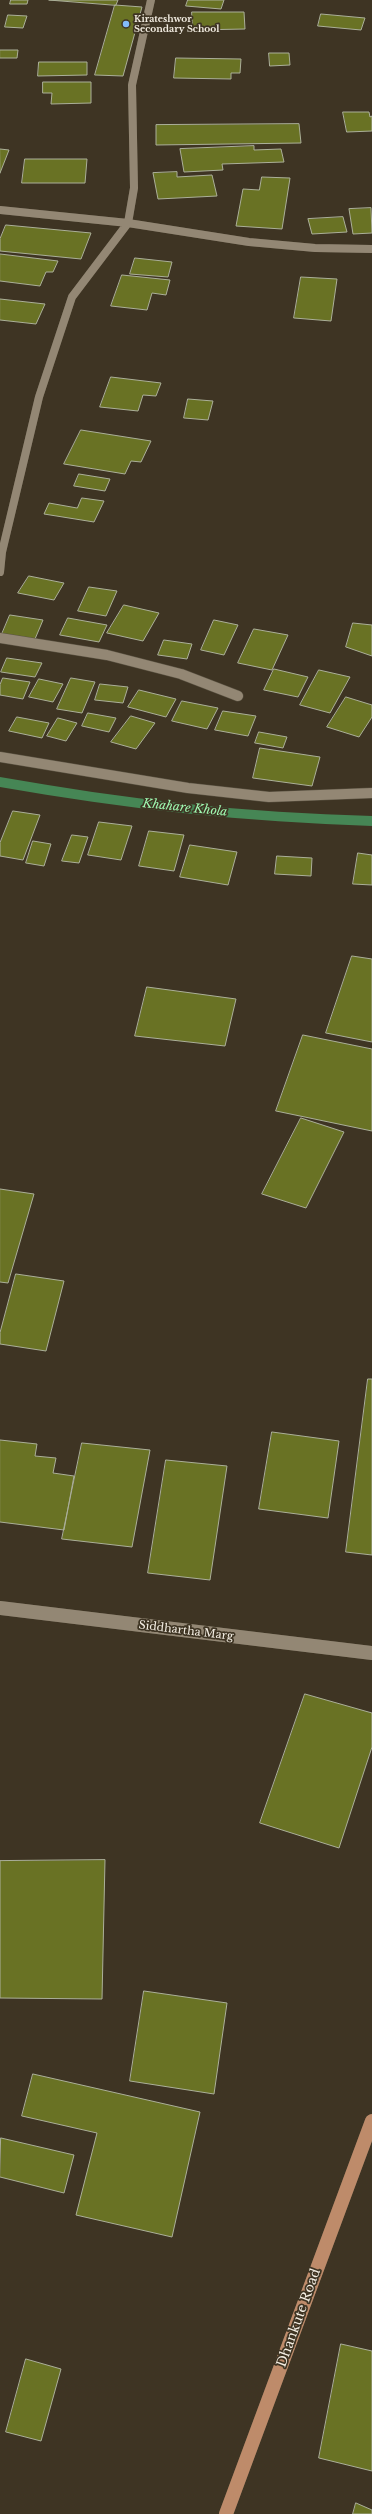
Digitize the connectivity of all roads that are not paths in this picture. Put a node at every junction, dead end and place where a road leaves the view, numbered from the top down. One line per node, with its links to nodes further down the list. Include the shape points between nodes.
1 (150, 0): 3 (street, via 132,85 134,188)
2 (0, 210): 3 (street)
3 (128, 223): 4 (street, via 249,242 315,248); 5 (street, via 72,296 39,397 2,552)
4 (372, 249)
5 (0, 572)
6 (0, 638): 7 (street, via 107,656 181,674)
7 (238, 696)
8 (0, 757): 9 (street, via 188,788 262,796)
9 (372, 793)
10 (0, 1608): 11 (street, Siddhartha Marg)
11 (372, 1653)
12 (372, 2121): 13 (main road, Dhankute Road)
13 (226, 2514)

